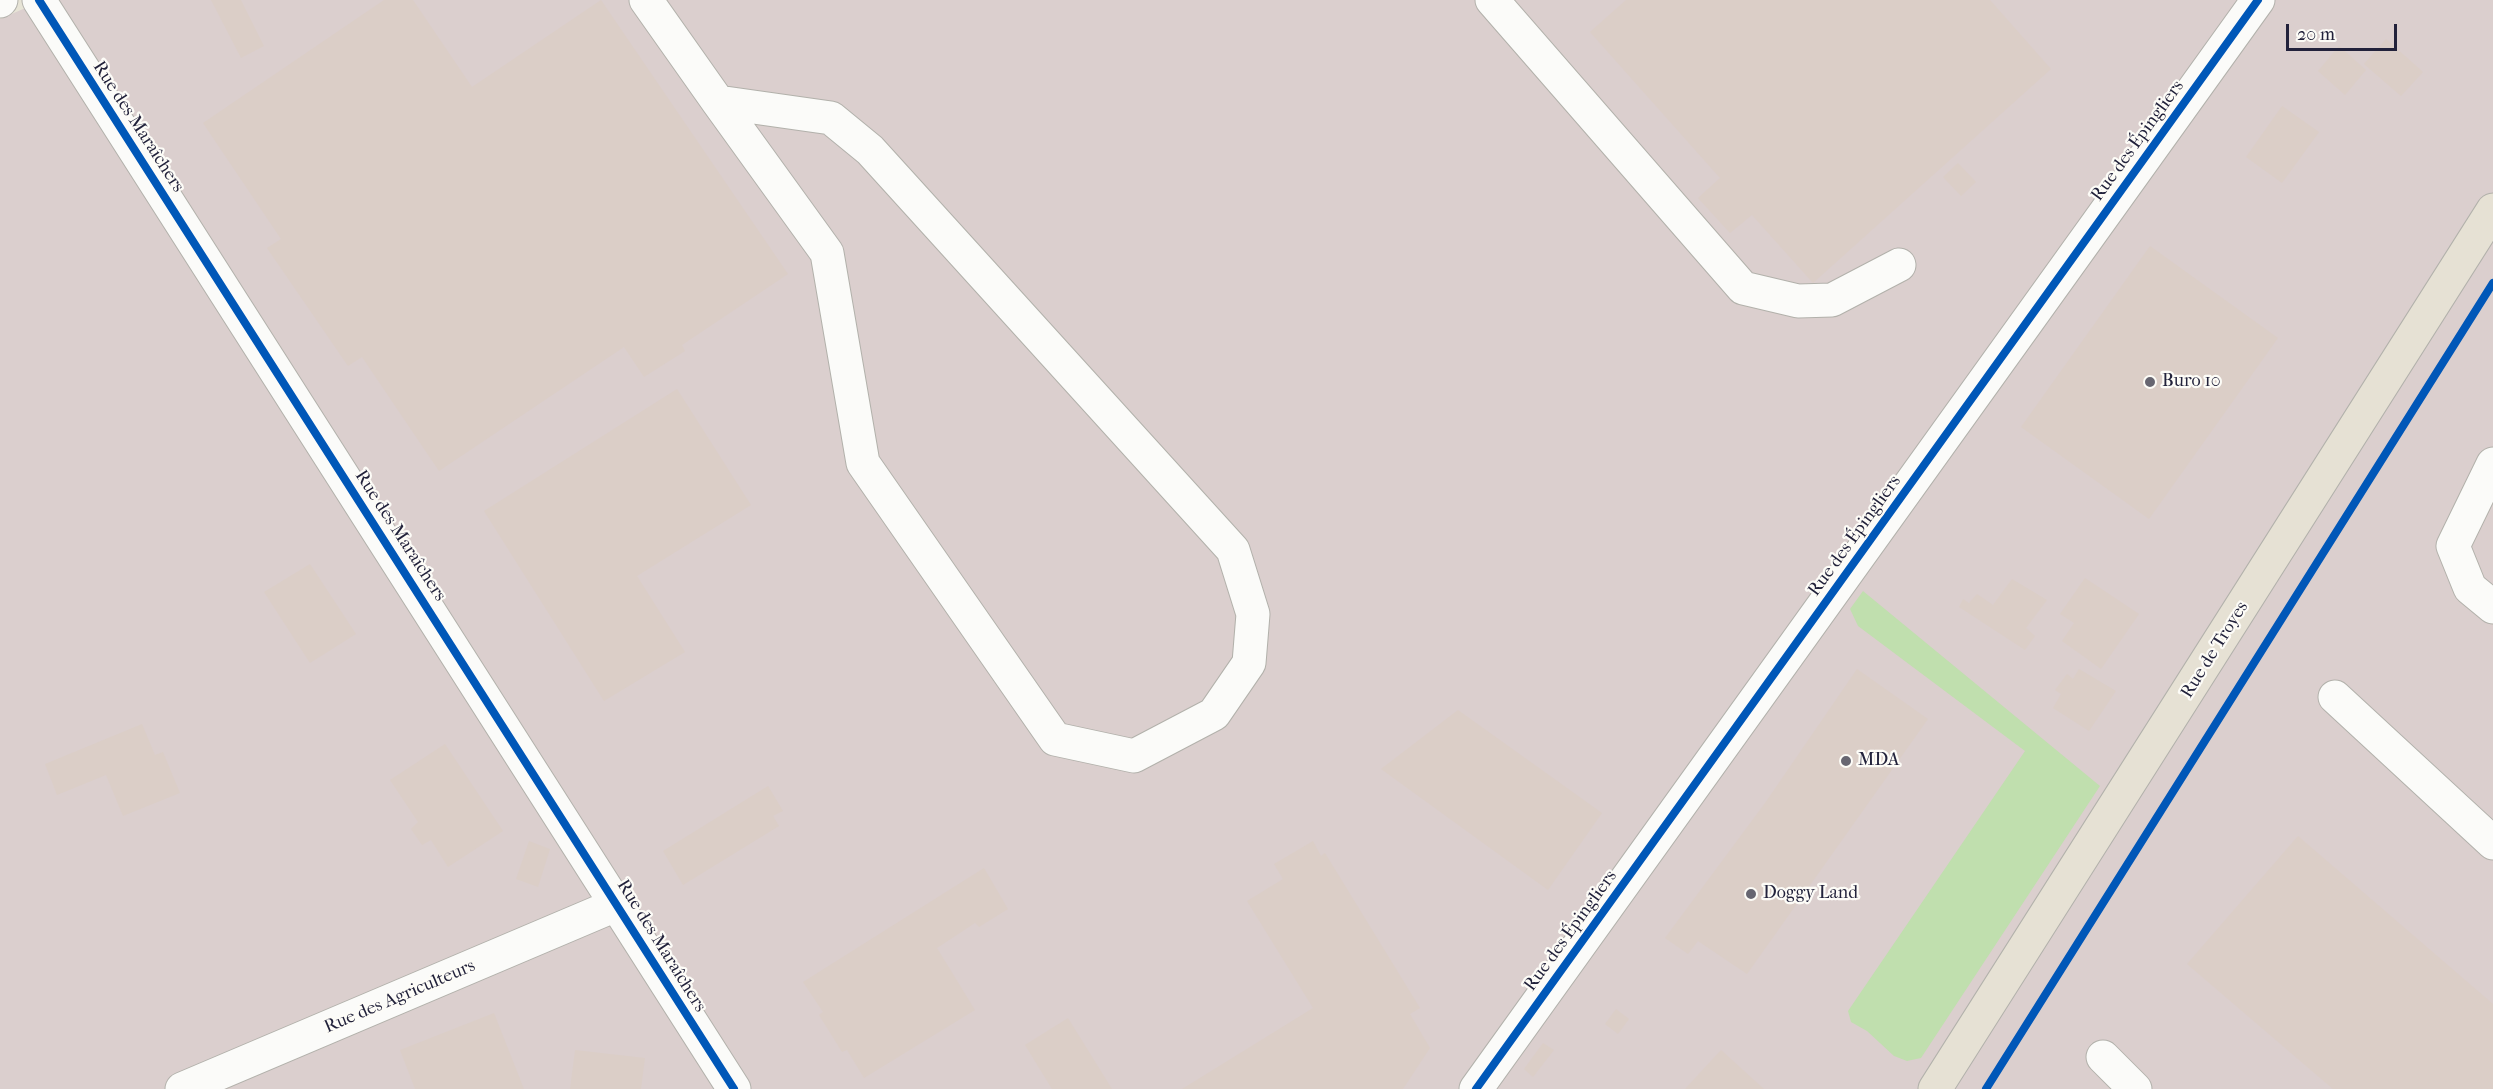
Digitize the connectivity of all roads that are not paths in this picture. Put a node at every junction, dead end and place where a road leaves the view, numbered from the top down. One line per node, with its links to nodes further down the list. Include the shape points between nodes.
1 (39, 0): 12 (street, Rue des Maraîchers)
2 (646, 0): 5 (street)
3 (1492, 0): 7 (street, via 1743,288 1798,301 1832,300)
4 (2258, 0): 16 (street, Rue des Épingliers)
5 (718, 102): 5 (street, via 827,253 863,463 1055,739 1134,756 1214,714 1249,663 1253,614 1233,550 870,150 831,118)
6 (2493, 210): 17 (main road, Rue de Troyes)
7 (1899, 265)
8 (2493, 464): 9 (street, via 2453,546 2470,588)
9 (2493, 607)
10 (2335, 697): 11 (street)
11 (2493, 843)
12 (618, 904): 14 (street, Rue des Agriculteurs); 15 (street, Rue des Maraîchers)
13 (2103, 1057): 18 (street)
14 (182, 1089)
15 (734, 1089)
16 (1476, 1089)
17 (1935, 1089)
18 (2135, 1089)

